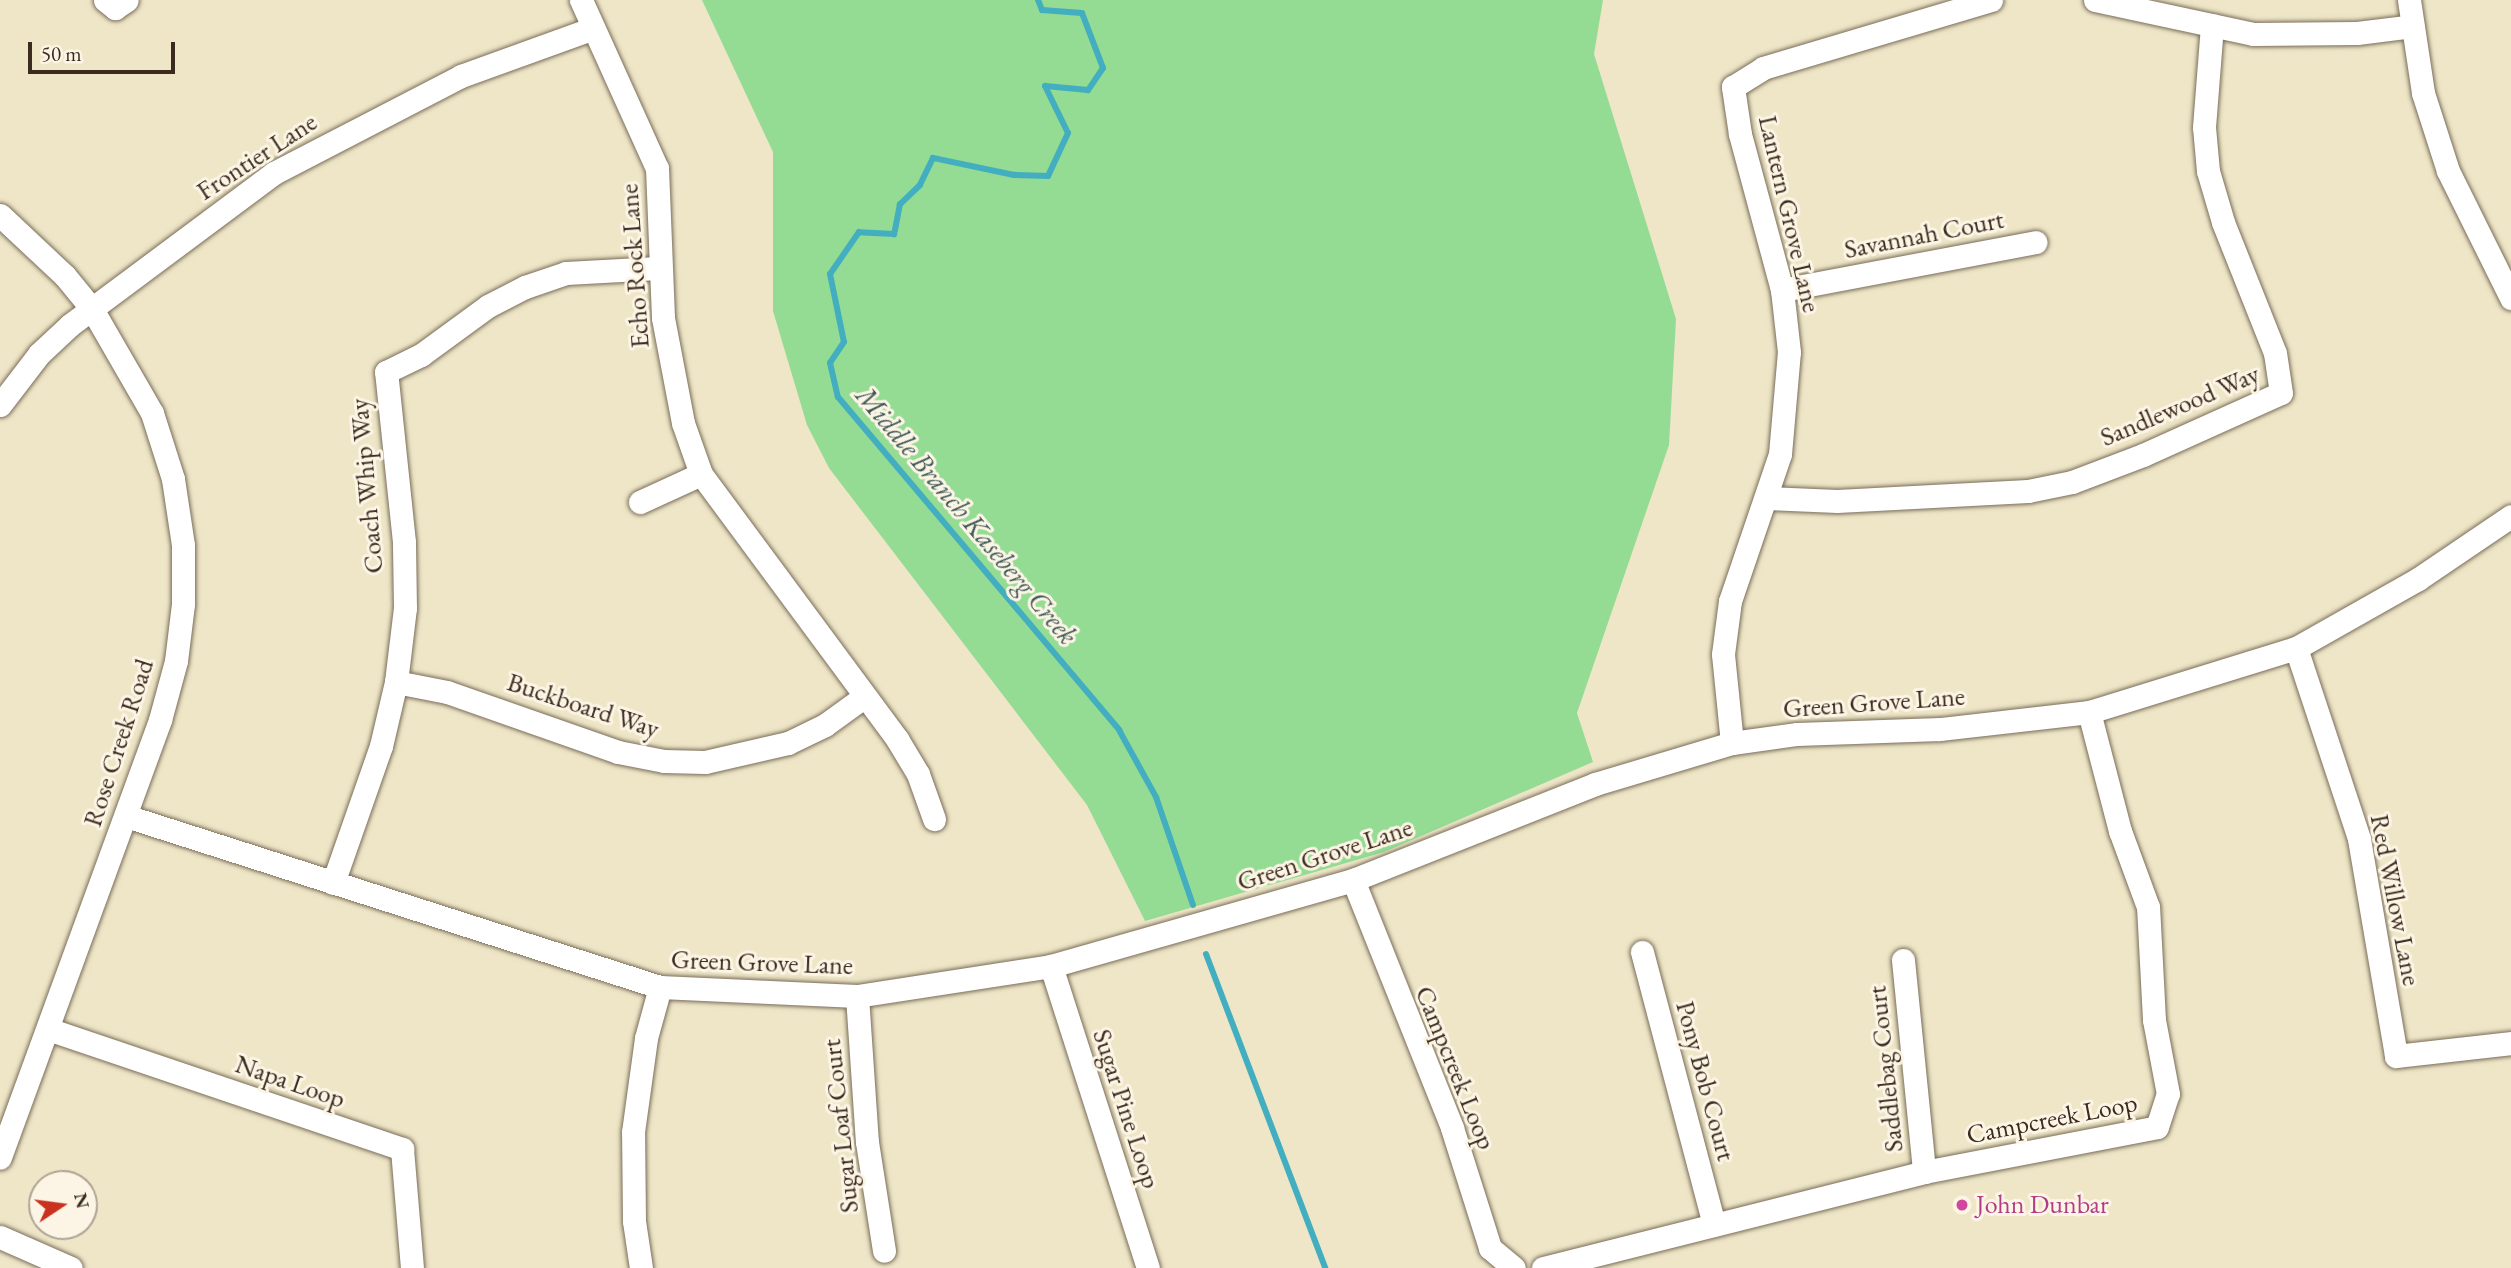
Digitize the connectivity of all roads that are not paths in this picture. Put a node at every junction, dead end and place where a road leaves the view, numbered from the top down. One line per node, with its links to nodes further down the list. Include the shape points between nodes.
1 (105, 0): 2 (street, via 115,8)
2 (127, 0)
3 (581, 0): 9 (street, Echo Rock Lane)
4 (1991, 0): 13 (street, Lantern Grove Lane, via 1763,68 1733,87 1740,134)
5 (2095, 0): 7 (street)
6 (2409, 0): 8 (street)
7 (2212, 25): 8 (street, via 2253,34 2357,33); 18 (street, Sandlewood Way, via 2204,127 2208,171 2223,222 2275,353 2281,393 2143,455 2072,482 2028,492 1837,501)
8 (2413, 26): 14 (street, via 2423,93 2448,171)
9 (592, 29): 12 (street, Echo Rock Lane, via 638,119 657,168 662,227); 15 (street, Frontier Lane, via 461,76 295,162)
10 (0, 215): 15 (street, Rose Creek Road, via 65,276)
11 (2035, 242): 13 (street, Savannah Court)
12 (658, 268): 17 (street, Echo Rock Lane, via 670,366); 22 (street, Coach Whip Way, via 566,273 525,287 488,306 421,355 386,372 404,542 405,608)
13 (1782, 290): 18 (street, Lantern Grove Lane, via 1790,352 1788,405)
14 (2511, 298)
15 (92, 309): 16 (street, Frontier Lane, via 38,354); 26 (street, Rose Creek Road, via 152,412 173,479 183,545 176,662)
16 (0, 405)
17 (701, 474): 19 (street); 23 (street, Echo Rock Lane)
18 (1767, 498): 25 (street, Lantern Grove Lane, via 1730,601 1723,654)
19 (640, 502)
20 (2511, 516): 21 (street, Green Grove Lane, via 2418,579)
21 (2295, 648): 24 (street, Green Grove Lane); 36 (street, Red Willow Lane, via 2358,839 2396,1056)
22 (396, 682): 23 (street, Buckboard Way, via 447,692 618,752 664,761 705,762 788,743 825,725); 29 (street, Coach Whip Way, via 381,746)
23 (866, 696): 27 (street, Echo Rock Lane, via 918,774)
24 (2089, 712): 25 (street, Green Grove Lane, via 1940,729 1797,734); 38 (street, Campcreek Loop, via 2120,831 2148,907 2154,1020 2168,1094 2158,1127)
25 (1732, 744): 28 (street, Green Grove Lane, via 1608,779)
26 (126, 816): 29 (street, Green Grove Lane); 35 (street, Rose Creek Road)
27 (934, 820)
28 (1353, 880): 32 (street, Green Grove Lane); 46 (street, Campcreek Loop, via 1452,1128 1490,1248)
29 (333, 883): 33 (street, Green Grove Lane)
30 (1642, 952): 39 (street, Pony Bob Court)
31 (1903, 960): 38 (street, Saddlebag Court)
32 (1051, 967): 34 (street, Green Grove Lane); 45 (street, Sugar Pine Loop)
33 (660, 987): 34 (street, Green Grove Lane); 44 (street, via 646,1038 634,1132 634,1222)
34 (857, 996): 41 (street, Sugar Loaf Court, via 867,1142)
35 (47, 1029): 37 (street, Rose Creek Road); 43 (street, Napa Loop, via 402,1149)
36 (2511, 1043)
37 (0, 1158)
38 (1924, 1172): 39 (street, Campcreek Loop)
39 (1714, 1225): 47 (street, Campcreek Loop)
40 (0, 1237): 42 (street)
41 (884, 1251)
42 (71, 1268)
43 (412, 1268)
44 (641, 1268)
45 (1148, 1268)
46 (1514, 1268)
47 (1543, 1268)

